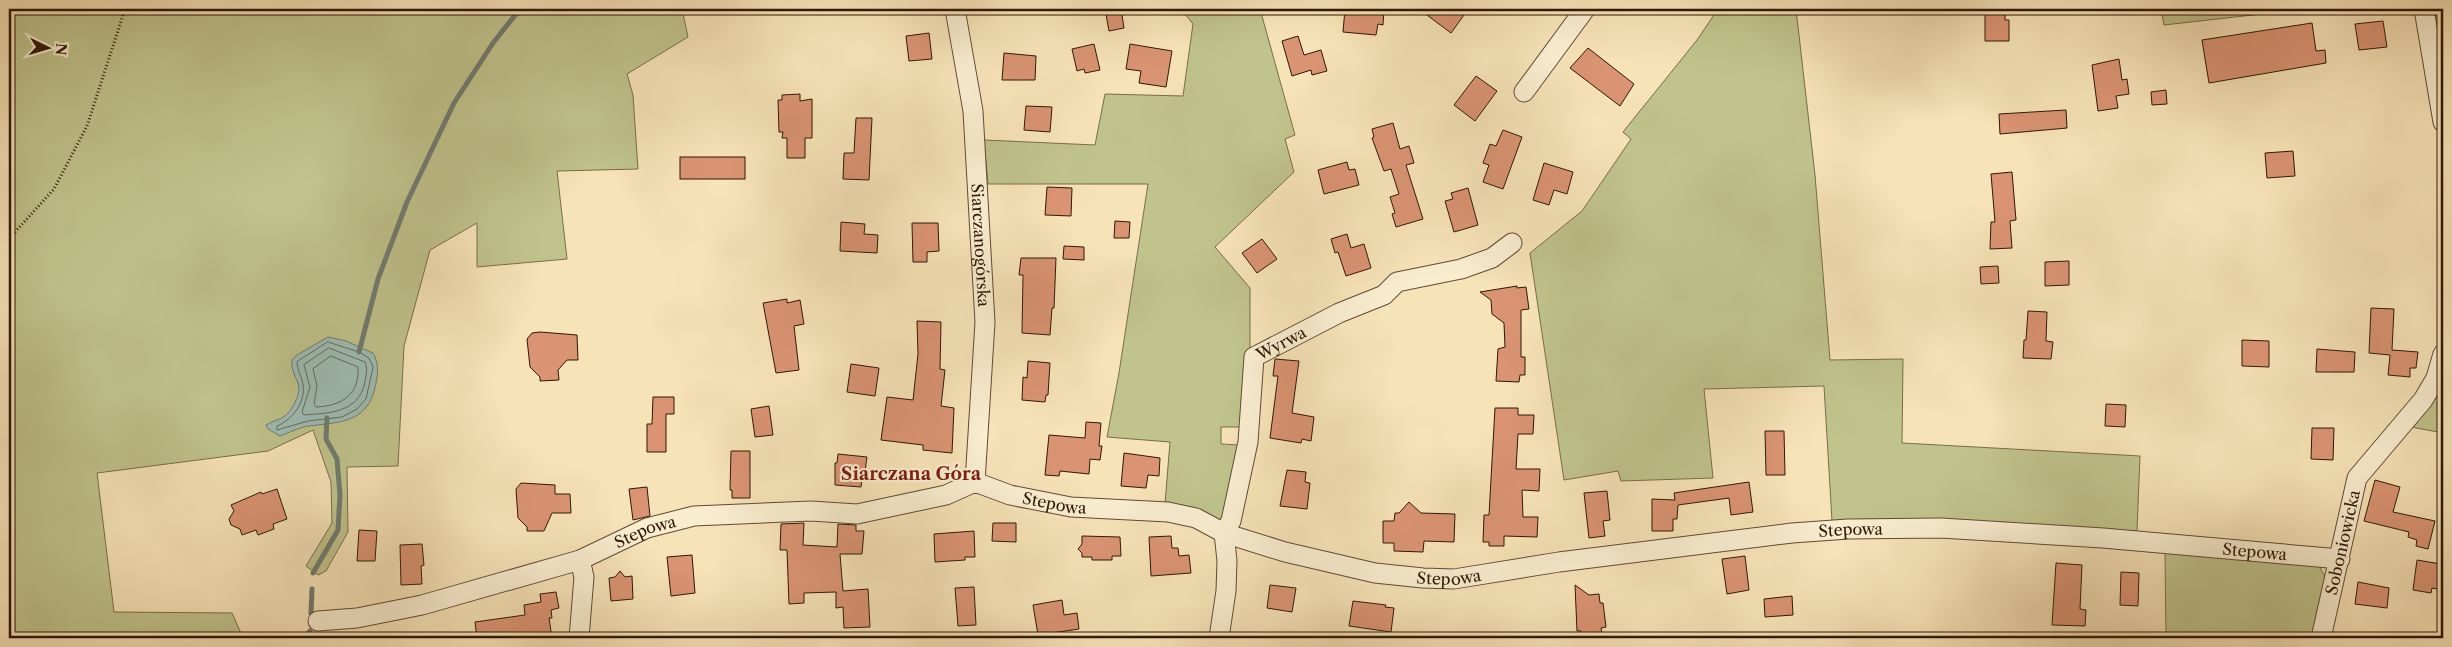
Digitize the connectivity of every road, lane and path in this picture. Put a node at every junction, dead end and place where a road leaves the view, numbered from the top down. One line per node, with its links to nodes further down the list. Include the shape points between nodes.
1 (125, 9): 7 (path, via 87,126 54,189)
2 (955, 9): 10 (street, Siarczanogórska, via 973,111 984,322)
3 (1585, 9): 5 (street)
4 (2424, 9): 6 (street)
5 (1524, 92)
6 (2443, 122)
7 (9, 236)
8 (1512, 242): 11 (street, Wyrwa, via 1492,258 1461,269 1397,282 1384,295 1340,313 1254,357 1248,442 1231,521)
9 (2443, 354): 12 (street, Soboniowicka, via 2436,378 2423,400 2357,478)
10 (975, 482): 11 (street, Stepowa, via 1010,495 1071,507 1168,512 1196,518); 13 (street, Stepowa, via 946,495 857,514 811,511 694,516 647,528)
11 (1224, 533): 12 (street, Stepowa, via 1285,552 1375,572 1454,579 1559,562 1848,529 1941,528); 16 (street, Wyrwa, via 1226,591)
12 (2340, 559): 17 (street, Soboniowicka)
13 (580, 560): 14 (street, Stepowa, via 422,605 357,618); 15 (street, via 584,577)
14 (318, 621)
15 (579, 638)
16 (1219, 638)
17 (2321, 638)

